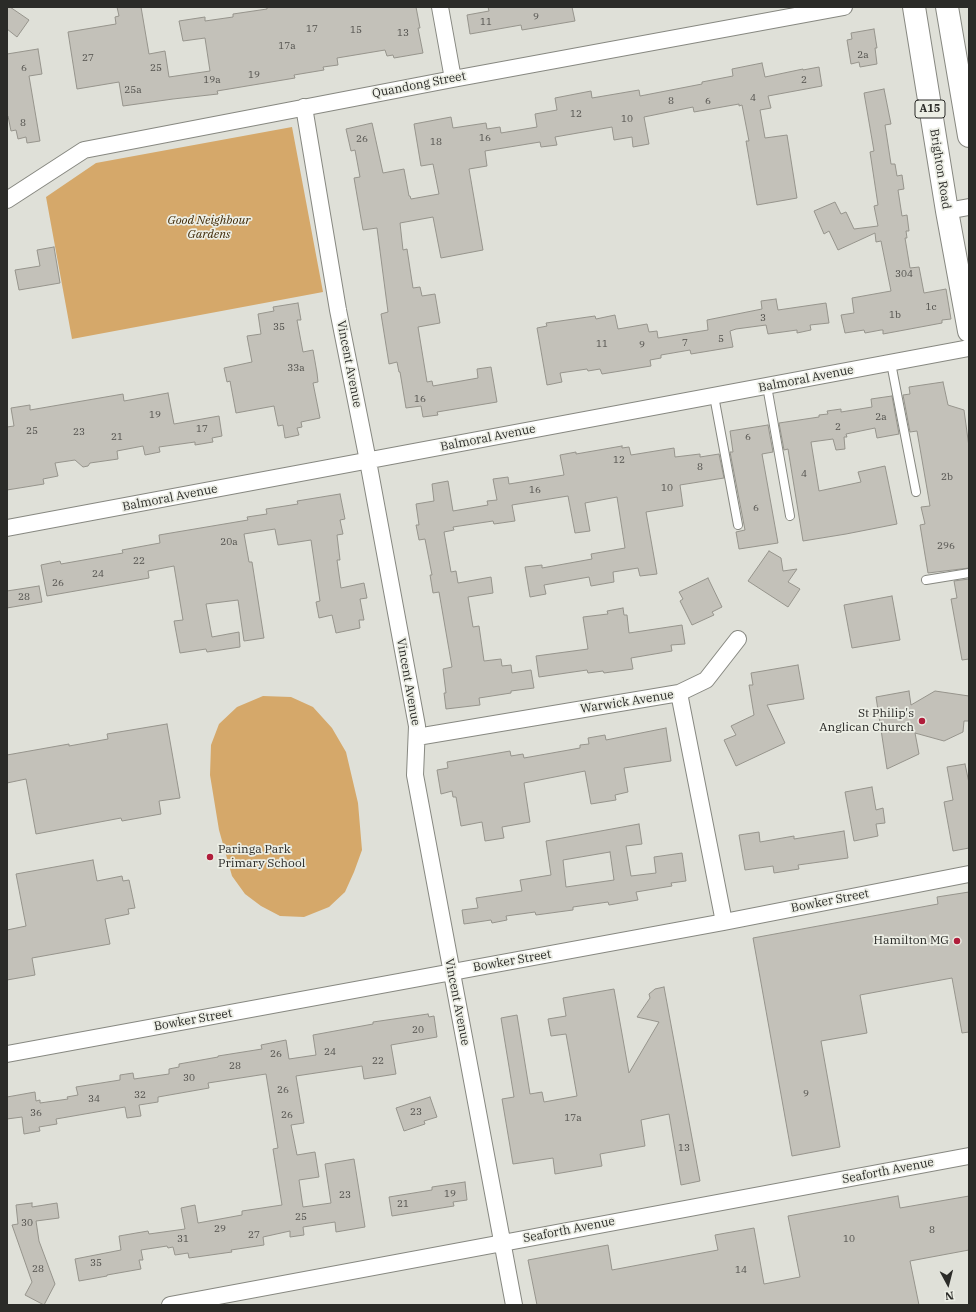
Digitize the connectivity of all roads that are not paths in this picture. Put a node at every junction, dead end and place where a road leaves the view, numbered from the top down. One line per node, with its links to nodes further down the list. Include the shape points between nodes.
1 (440, 7): 5 (street)
2 (844, 7): 5 (street, Quandong Street)
3 (914, 7): 10 (main road, Brighton Road / A15)
4 (947, 7): 7 (main road, A15)
5 (453, 79): 6 (street, Quandong Street)
6 (304, 107): 8 (street, Quandong Street, via 84,150); 16 (street, Vincent Avenue, via 338,310)
7 (969, 136)
8 (7, 200)
9 (969, 207): 10 (street)
10 (947, 211): 11 (main road, Brighton Road / A15)
11 (969, 331)
12 (969, 348): 13 (street, Balmoral Avenue)
13 (891, 363): 14 (street, Balmoral Avenue); 17 (lane)
14 (767, 386): 15 (street, Balmoral Avenue); 18 (lane)
15 (714, 396): 16 (street, Balmoral Avenue); 19 (lane)
16 (368, 461): 20 (street, Balmoral Avenue); 25 (street, Vincent Avenue)
17 (916, 492)
18 (790, 516)
19 (738, 525)
20 (7, 528)
21 (969, 573): 22 (lane)
22 (926, 580)
23 (738, 639): 24 (street, via 706,680)
24 (679, 693): 25 (street, Warwick Avenue); 27 (street, Warwick Avenue)
25 (417, 737): 28 (street, Vincent Avenue, via 415,775)
26 (969, 874): 27 (street, Bowker Street)
27 (724, 922): 28 (street, Bowker Street)
28 (451, 972): 29 (street, Bowker Street); 31 (street, Vincent Avenue)
29 (7, 1054)
30 (969, 1156): 31 (street, Seaforth Avenue)
31 (503, 1243): 32 (street, Seaforth Avenue); 33 (street, Vincent Avenue)
32 (170, 1305)
33 (514, 1305)

